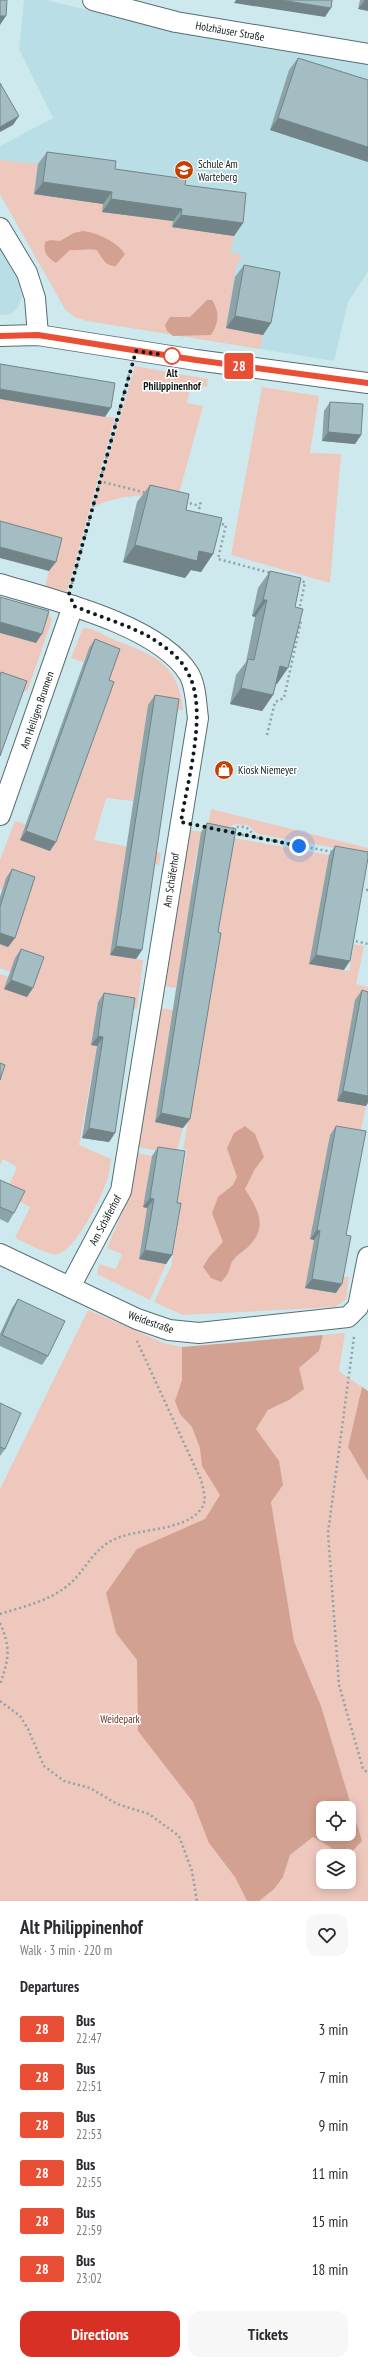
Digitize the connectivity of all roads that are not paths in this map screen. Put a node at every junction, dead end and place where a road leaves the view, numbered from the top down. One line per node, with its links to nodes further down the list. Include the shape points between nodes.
1 (93, 0): 2 (street, Holzhäuser Straße, via 176,22)
2 (368, 54)
3 (0, 228): 4 (street, via 27,273 35,298)
4 (38, 335): 5 (street); 6 (street)
5 (0, 336)
6 (368, 383)
7 (0, 584): 8 (street, Am Schäferhof)
8 (74, 606): 9 (street, Am Heiligen Brunnen); 12 (street, Am Schäferhof, via 151,638 175,655 189,675 196,695 198,718 121,1191)
9 (0, 814)
10 (0, 1254): 12 (street, Weidestraße)
11 (368, 1257): 12 (street, Weidestraße, via 358,1307 348,1317 199,1333 169,1330 137,1320)
12 (70, 1287)

